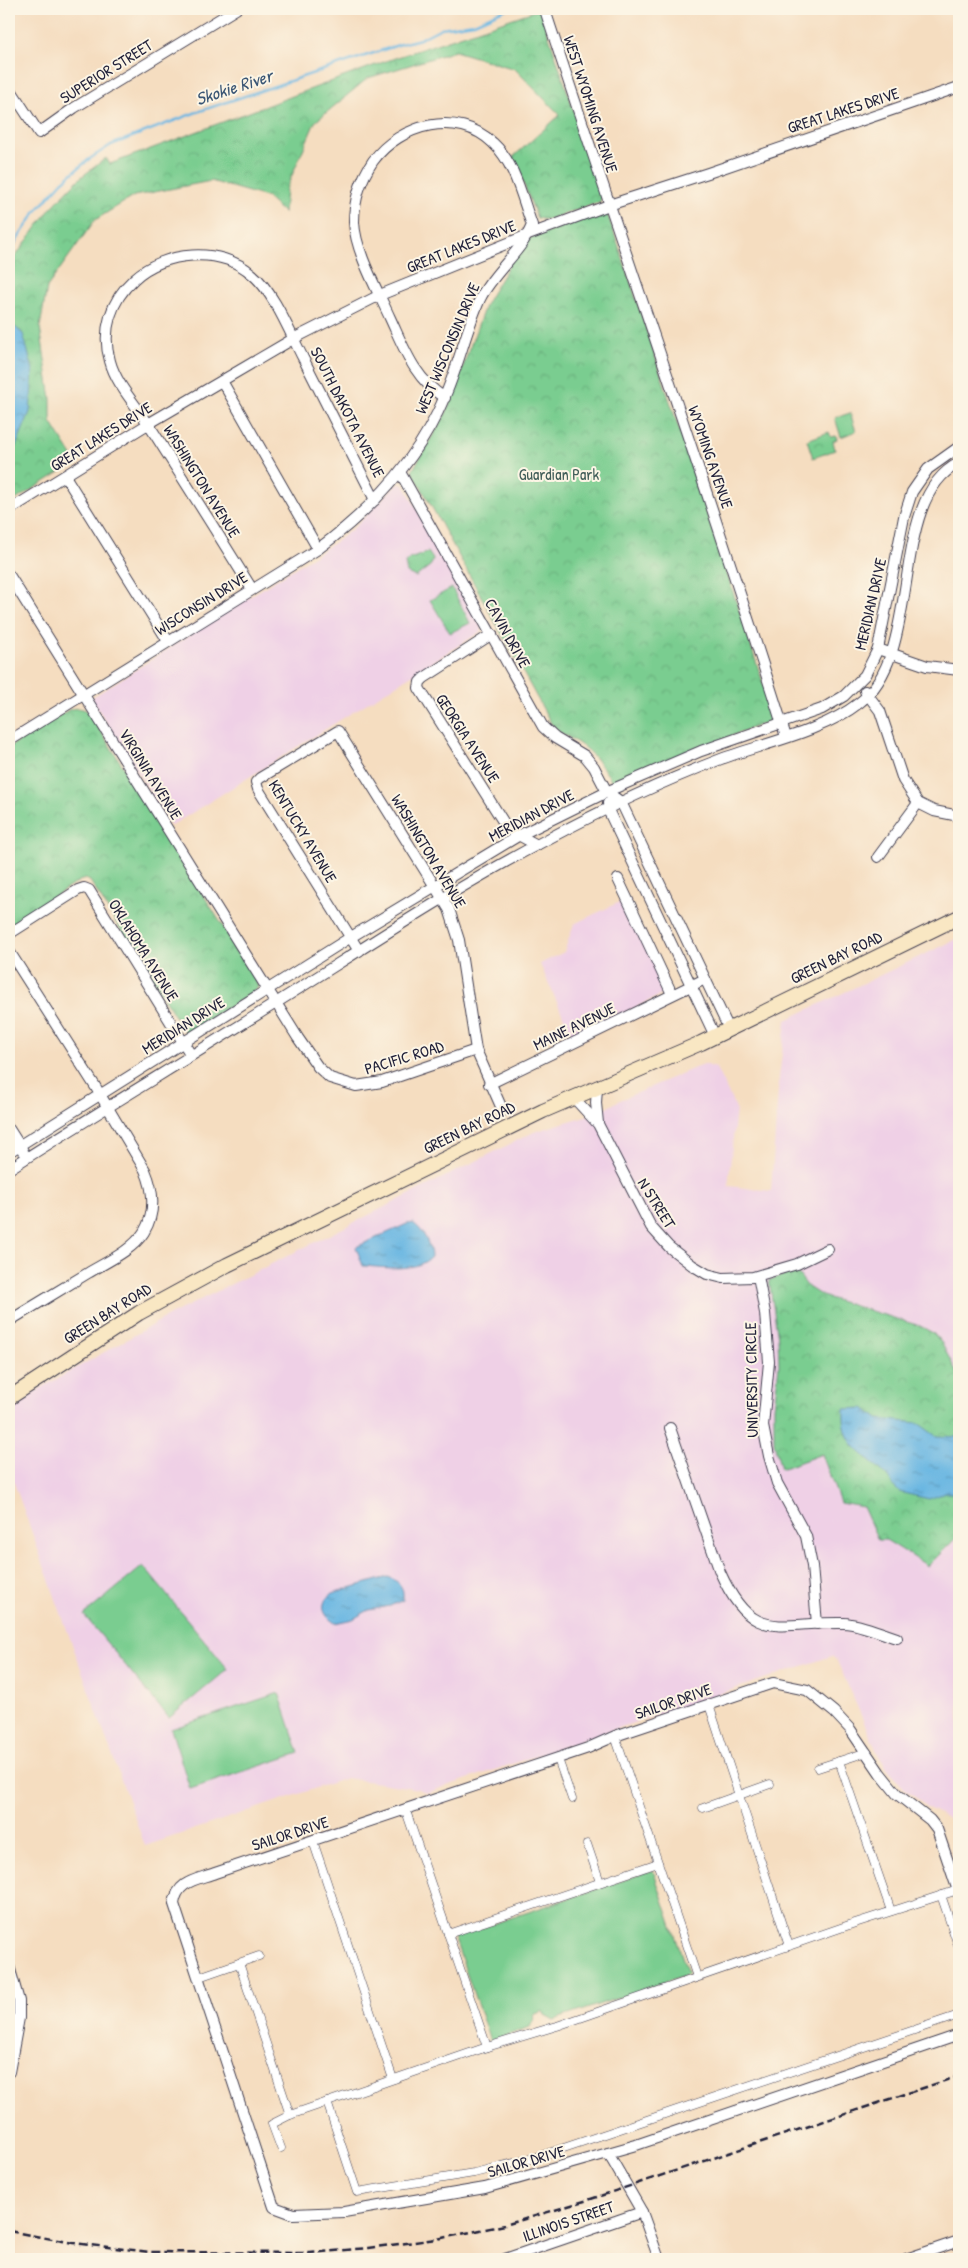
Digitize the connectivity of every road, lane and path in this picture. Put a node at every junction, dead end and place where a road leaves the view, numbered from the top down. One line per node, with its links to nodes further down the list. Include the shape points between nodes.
1 (236, 9): 3 (street, SUPERIOR STREET, via 74,108 39,133)
2 (546, 13): 5 (street, WEST WYOMING AVENUE)
3 (9, 87)
4 (959, 87): 5 (street, GREAT LAKES DRIVE)
5 (608, 205): 6 (street, GREAT LAKES DRIVE); 30 (street, WYOMING AVENUE, via 712,506)
6 (528, 235): 7 (street, GREAT LAKES DRIVE); 7 (street, via 532,224 505,156 493,142 454,124 426,126 412,131 396,139 373,161 364,176 356,202 354,224 360,249); 10 (street, WEST WISCONSIN DRIVE, via 481,298)
7 (380, 295): 8 (street, GREAT LAKES DRIVE); 10 (street, via 416,371)
8 (293, 339): 9 (street, GREAT LAKES DRIVE); 11 (street, WASHINGTON AVENUE, via 268,292 252,274 235,264 197,254 153,264 124,287 114,302 106,341 110,362 121,384); 16 (street, SOUTH DAKOTA AVENUE)
9 (222, 381): 11 (street, GREAT LAKES DRIVE); 19 (street)
10 (445, 398): 14 (street, WEST WISCONSIN DRIVE, via 426,435)
11 (148, 424): 15 (street, GREAT LAKES DRIVE); 21 (street, WASHINGTON AVENUE)
12 (959, 447): 24 (street, MERIDIAN DRIVE, via 928,469 912,492 904,517)
13 (959, 464): 25 (street, MERIDIAN DRIVE, via 941,479 920,512)
14 (400, 472): 16 (street, WEST WISCONSIN DRIVE); 22 (street, CAVIN DRIVE)
15 (64, 476): 17 (street, GREAT LAKES DRIVE); 23 (street)
16 (376, 500): 18 (street, WEST WISCONSIN DRIVE)
17 (9, 510)
18 (334, 537): 19 (street, WISCONSIN DRIVE)
19 (318, 549): 21 (street, WISCONSIN DRIVE)
20 (9, 575): 29 (street, VIRGINIA AVENUE)
21 (252, 589): 23 (street, WISCONSIN DRIVE)
22 (492, 634): 34 (street, CAVIN DRIVE, via 543,727 585,756); 39 (street, GEORGIA AVENUE, via 424,678 419,688 504,823)
23 (168, 641): 29 (street, WISCONSIN DRIVE)
24 (878, 649): 25 (street); 27 (street, MERIDIAN DRIVE)
25 (892, 654): 26 (street, via 926,666); 28 (street, MERIDIAN DRIVE)
26 (959, 670)
27 (858, 684): 28 (street); 30 (street, MERIDIAN DRIVE, via 834,703)
28 (868, 694): 32 (street, MERIDIAN DRIVE, via 839,717); 36 (street, via 880,711 903,780)
29 (84, 695): 33 (street, WISCONSIN DRIVE); 52 (street, VIRGINIA AVENUE)
30 (781, 721): 32 (street, WYOMING AVENUE); 34 (street, MERIDIAN DRIVE)
31 (338, 731): 43 (street, WASHINGTON AVENUE); 47 (street, KENTUCKY AVENUE, via 256,782)
32 (786, 737): 35 (street, MERIDIAN DRIVE, via 718,760)
33 (9, 741)
34 (607, 792): 35 (street, CAVIN DRIVE); 37 (street, CAVIN DRIVE); 39 (street, MERIDIAN DRIVE)
35 (621, 802): 37 (street, MERIDIAN DRIVE); 50 (street, CAVIN DRIVE)
36 (918, 803): 38 (street, via 934,811); 41 (street)
37 (608, 808): 40 (street, MERIDIAN DRIVE); 51 (street, CAVIN DRIVE)
38 (959, 816)
39 (518, 836): 40 (street, GEORGIA AVENUE); 43 (street, MERIDIAN DRIVE)
40 (537, 845): 44 (street, MERIDIAN DRIVE)
41 (878, 857)
42 (618, 879): 53 (street)
43 (436, 886): 44 (street, WASHINGTON AVENUE); 47 (street, MERIDIAN DRIVE)
44 (443, 899): 49 (street, MERIDIAN DRIVE); 58 (street, WASHINGTON AVENUE, via 457,934)
45 (959, 917): 55 (main road, GREEN BAY ROAD)
46 (9, 934): 57 (street, OKLAHOMA AVENUE, via 84,888 92,894)
47 (351, 937): 49 (street, KENTUCKY AVENUE); 52 (street, MERIDIAN DRIVE)
48 (9, 951): 62 (street)
49 (359, 951): 54 (street, MERIDIAN DRIVE)
50 (705, 978): 51 (street, MAINE AVENUE); 55 (street, CAVIN DRIVE)
51 (691, 985): 53 (street, MAINE AVENUE); 56 (street, CAVIN DRIVE)
52 (268, 989): 54 (street, PACIFIC ROAD); 57 (street, MERIDIAN DRIVE)
53 (672, 994): 60 (street, MAINE AVENUE)
54 (277, 1002): 58 (street, PACIFIC ROAD, via 318,1067 330,1078 356,1086 382,1082); 59 (street, MERIDIAN DRIVE)
55 (729, 1029): 56 (main road, GREEN BAY ROAD)
56 (715, 1036): 61 (main road, GREEN BAY ROAD)
57 (183, 1042): 59 (street, OKLAHOMA AVENUE); 62 (street, MERIDIAN DRIVE)
58 (476, 1050): 60 (street, WASHINGTON AVENUE)
59 (191, 1056): 64 (street, MERIDIAN DRIVE)
60 (489, 1084): 65 (street, WASHINGTON AVENUE)
61 (597, 1088): 63 (main road, GREEN BAY ROAD); 66 (street, N STREET)
62 (100, 1095): 64 (street); 68 (street, MERIDIAN DRIVE)
63 (574, 1098): 66 (street, N STREET); 75 (main road, GREEN BAY ROAD, via 204,1277 114,1329)
64 (108, 1108): 70 (street, MERIDIAN DRIVE); 74 (street, via 151,1184 153,1204 149,1221 143,1233 114,1258)
65 (503, 1111)
66 (598, 1124): 73 (street, N STREET, via 651,1227 669,1247 707,1274 738,1279)
67 (9, 1128): 68 (street)
68 (19, 1145): 69 (street, MERIDIAN DRIVE); 70 (street)
69 (9, 1152)
70 (27, 1158): 71 (street, MERIDIAN DRIVE)
71 (9, 1169)
72 (828, 1248): 73 (street, N STREET, via 797,1264)
73 (758, 1276): 77 (street, UNIVERSITY CIRCLE, via 769,1368 763,1426 777,1483 806,1536)
74 (9, 1321)
75 (9, 1398)
76 (670, 1428): 77 (street, via 720,1572 734,1602 752,1618 776,1627)
77 (817, 1624): 78 (street, via 847,1624)
78 (897, 1638)
79 (709, 1705): 80 (street, SAILOR DRIVE); 81 (street, SAILOR DRIVE, via 773,1683 806,1690 834,1712); 86 (street)
80 (615, 1736): 82 (street, SAILOR DRIVE); 92 (street)
81 (867, 1752): 83 (street); 94 (street, SAILOR DRIVE, via 897,1794 937,1829)
82 (558, 1759): 87 (street); 89 (street, SAILOR DRIVE)
83 (839, 1761): 84 (street); 96 (street)
84 (818, 1768)
85 (770, 1784): 86 (street)
86 (739, 1795): 88 (street); 98 (street)
87 (572, 1799)
88 (703, 1808)
89 (406, 1811): 90 (street, SAILOR DRIVE); 97 (street)
90 (313, 1841): 103 (street, SAILOR DRIVE, via 181,1886 174,1904); 109 (street)
91 (587, 1844): 93 (street)
92 (658, 1863): 93 (street); 104 (street)
93 (600, 1882): 97 (street)
94 (958, 1892): 95 (street)
95 (941, 1895): 96 (street); 99 (street)
96 (891, 1912): 98 (street)
97 (448, 1934): 107 (street)
98 (789, 1946): 104 (street)
99 (959, 1948)
100 (259, 1956): 101 (street)
101 (239, 1963): 103 (street); 111 (street)
102 (9, 1966): 108 (street, via 19,2001 19,2018)
103 (199, 1977): 113 (street, SAILOR DRIVE, via 274,2207 293,2214 376,2208 486,2188)
104 (697, 1977): 107 (street)
105 (959, 2016): 110 (street, via 534,2158 474,2173 357,2192)
106 (959, 2034): 113 (street, SAILOR DRIVE)
107 (487, 2047): 109 (street)
108 (9, 2072)
109 (393, 2079): 110 (street)
110 (327, 2102): 111 (street)
111 (290, 2115): 112 (street, via 272,2124)
112 (281, 2148)
113 (608, 2153): 114 (street)
114 (642, 2212): 116 (street, ILLINOIS STREET); 117 (street)
115 (959, 2241): 118 (street)
116 (504, 2259)
117 (659, 2259)
118 (906, 2259)

